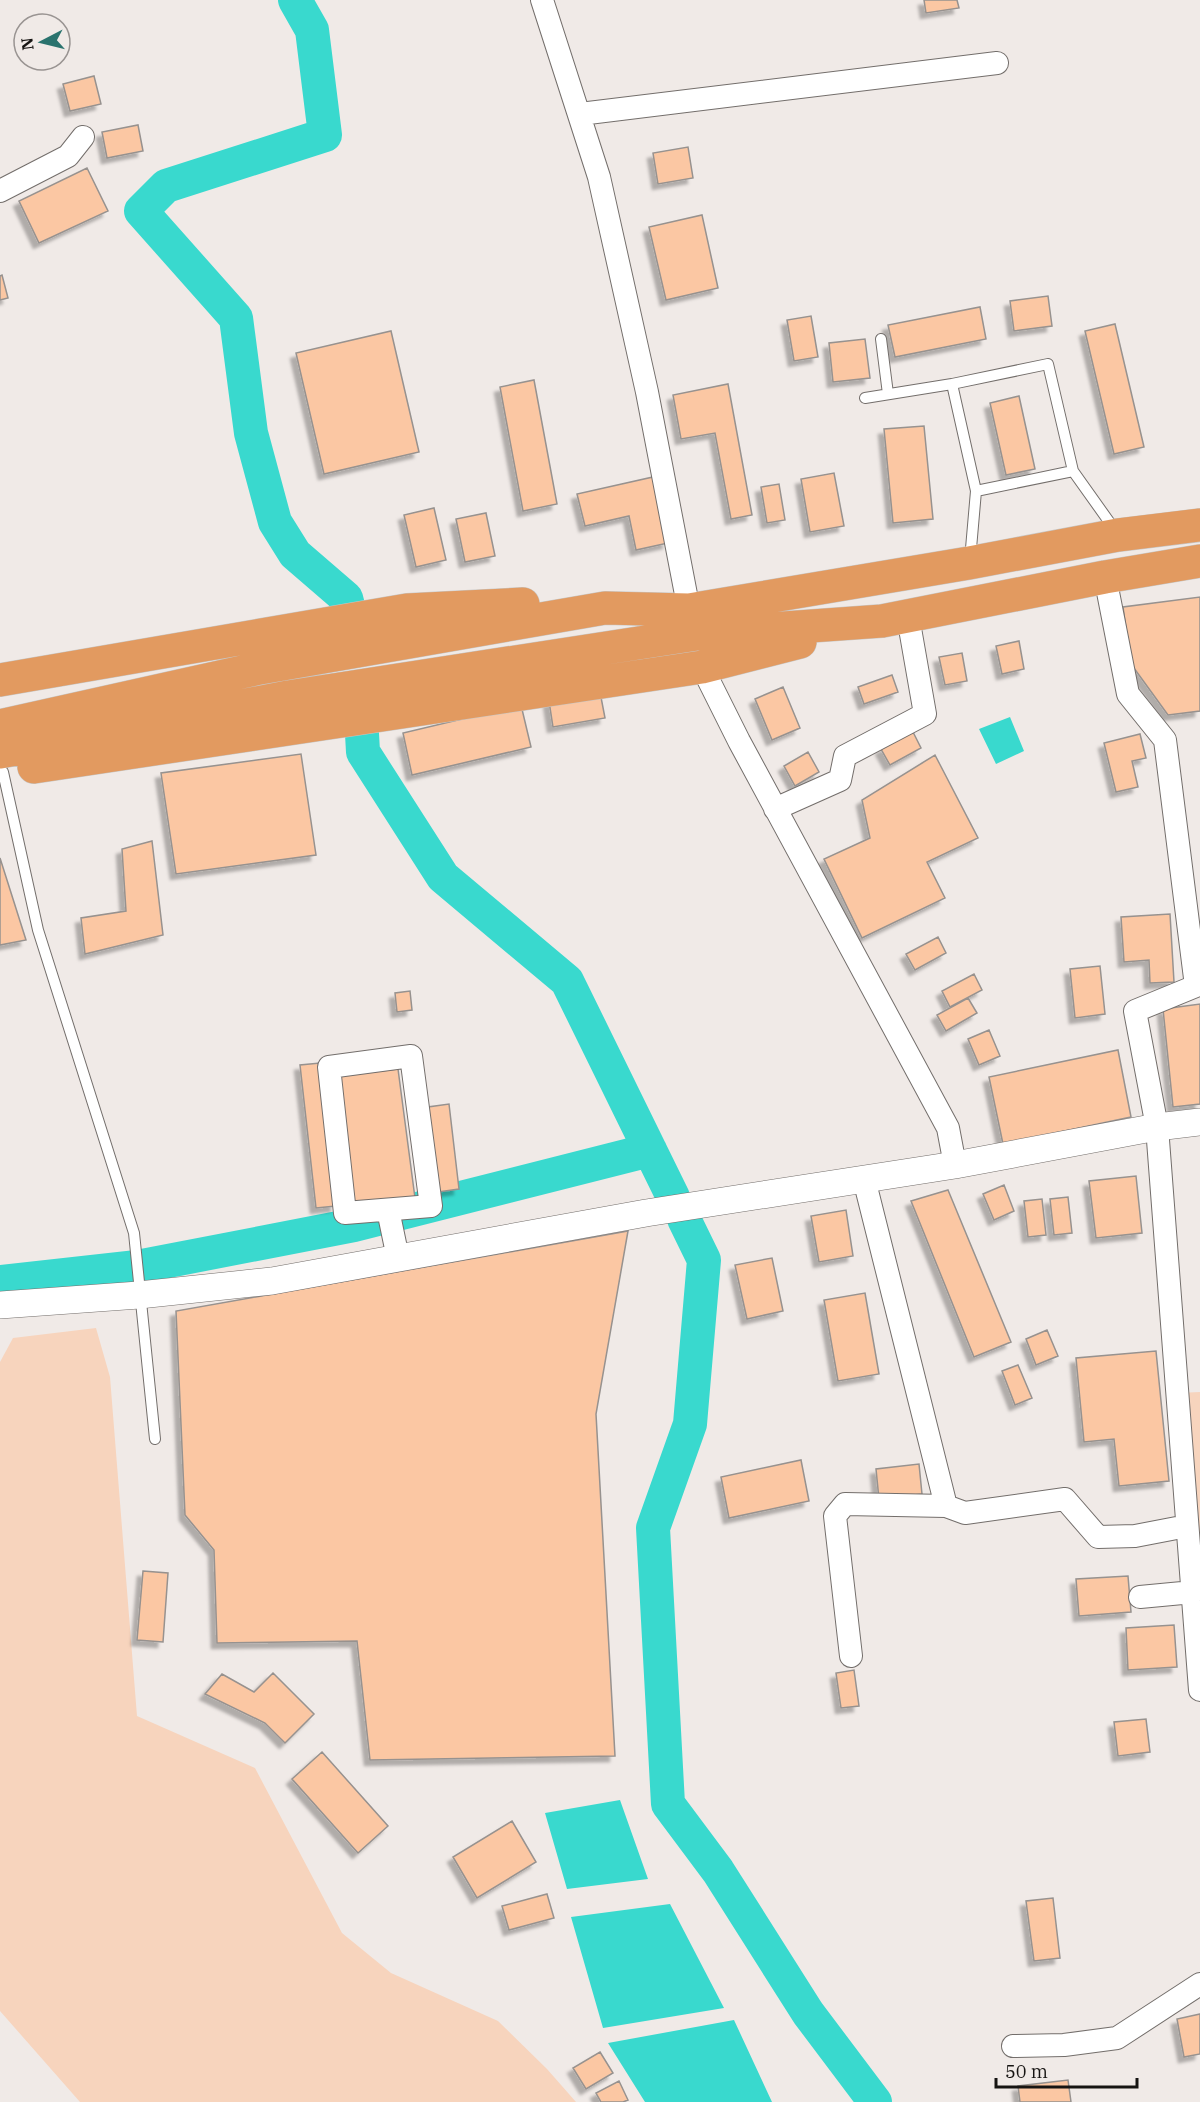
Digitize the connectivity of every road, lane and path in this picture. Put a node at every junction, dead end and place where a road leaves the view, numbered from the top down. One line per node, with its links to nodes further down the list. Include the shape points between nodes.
1 (542, 0): 3 (street)
2 (997, 63): 3 (street)
3 (579, 114): 18 (street, via 599,177 642,369)
4 (83, 137): 5 (street, via 68,156)
5 (0, 191)
6 (881, 339): 8 (lane)
7 (952, 384): 8 (lane); 10 (lane, via 1048,364); 11 (lane)
8 (888, 394): 9 (lane)
9 (865, 398)
10 (1073, 471): 11 (lane); 13 (lane)
11 (976, 491): 15 (lane)
12 (1200, 525): 13 (highway)
13 (1118, 535): 15 (highway)
14 (1200, 561): 16 (highway)
15 (969, 563): 18 (highway)
16 (1105, 577): 19 (highway); 27 (street, via 1128,694 1165,740 1196,986 1135,1011)
17 (597, 609): 18 (highway); 21 (highway, via 573,602 407,610); 22 (highway, via 413,625); 23 (highway, via 260,668)
18 (689, 610)
19 (895, 619): 20 (highway); 24 (highway); 24 (highway, via 697,634 288,697); 25 (street, via 925,714 844,756 840,780)
20 (702, 667): 24 (highway); 25 (street)
21 (0, 680)
22 (0, 710)
23 (0, 726)
24 (1, 766): 32 (lane, via 38,930 134,1233)
25 (775, 809): 28 (street, via 948,1128)
26 (1200, 1122): 27 (street)
27 (1157, 1127): 28 (street); 36 (street)
28 (955, 1165): 29 (street)
29 (864, 1179): 31 (street); 35 (street)
30 (390, 1219): 30 (street, via 345,1213 329,1067 411,1056 431,1206); 31 (street)
31 (398, 1258): 32 (street, via 272,1281)
32 (139, 1295): 33 (street); 34 (lane)
33 (0, 1305)
34 (155, 1439)
35 (946, 1506): 36 (street, via 965,1513 1065,1499 1098,1537 1135,1536); 39 (street, via 845,1504 835,1516)
36 (1187, 1526): 37 (street)
37 (1193, 1592): 38 (street); 40 (street)
38 (1140, 1597)
39 (851, 1656)
40 (1200, 1690)
41 (1200, 1984): 42 (street, via 1117,2038)
42 (1013, 2046)

